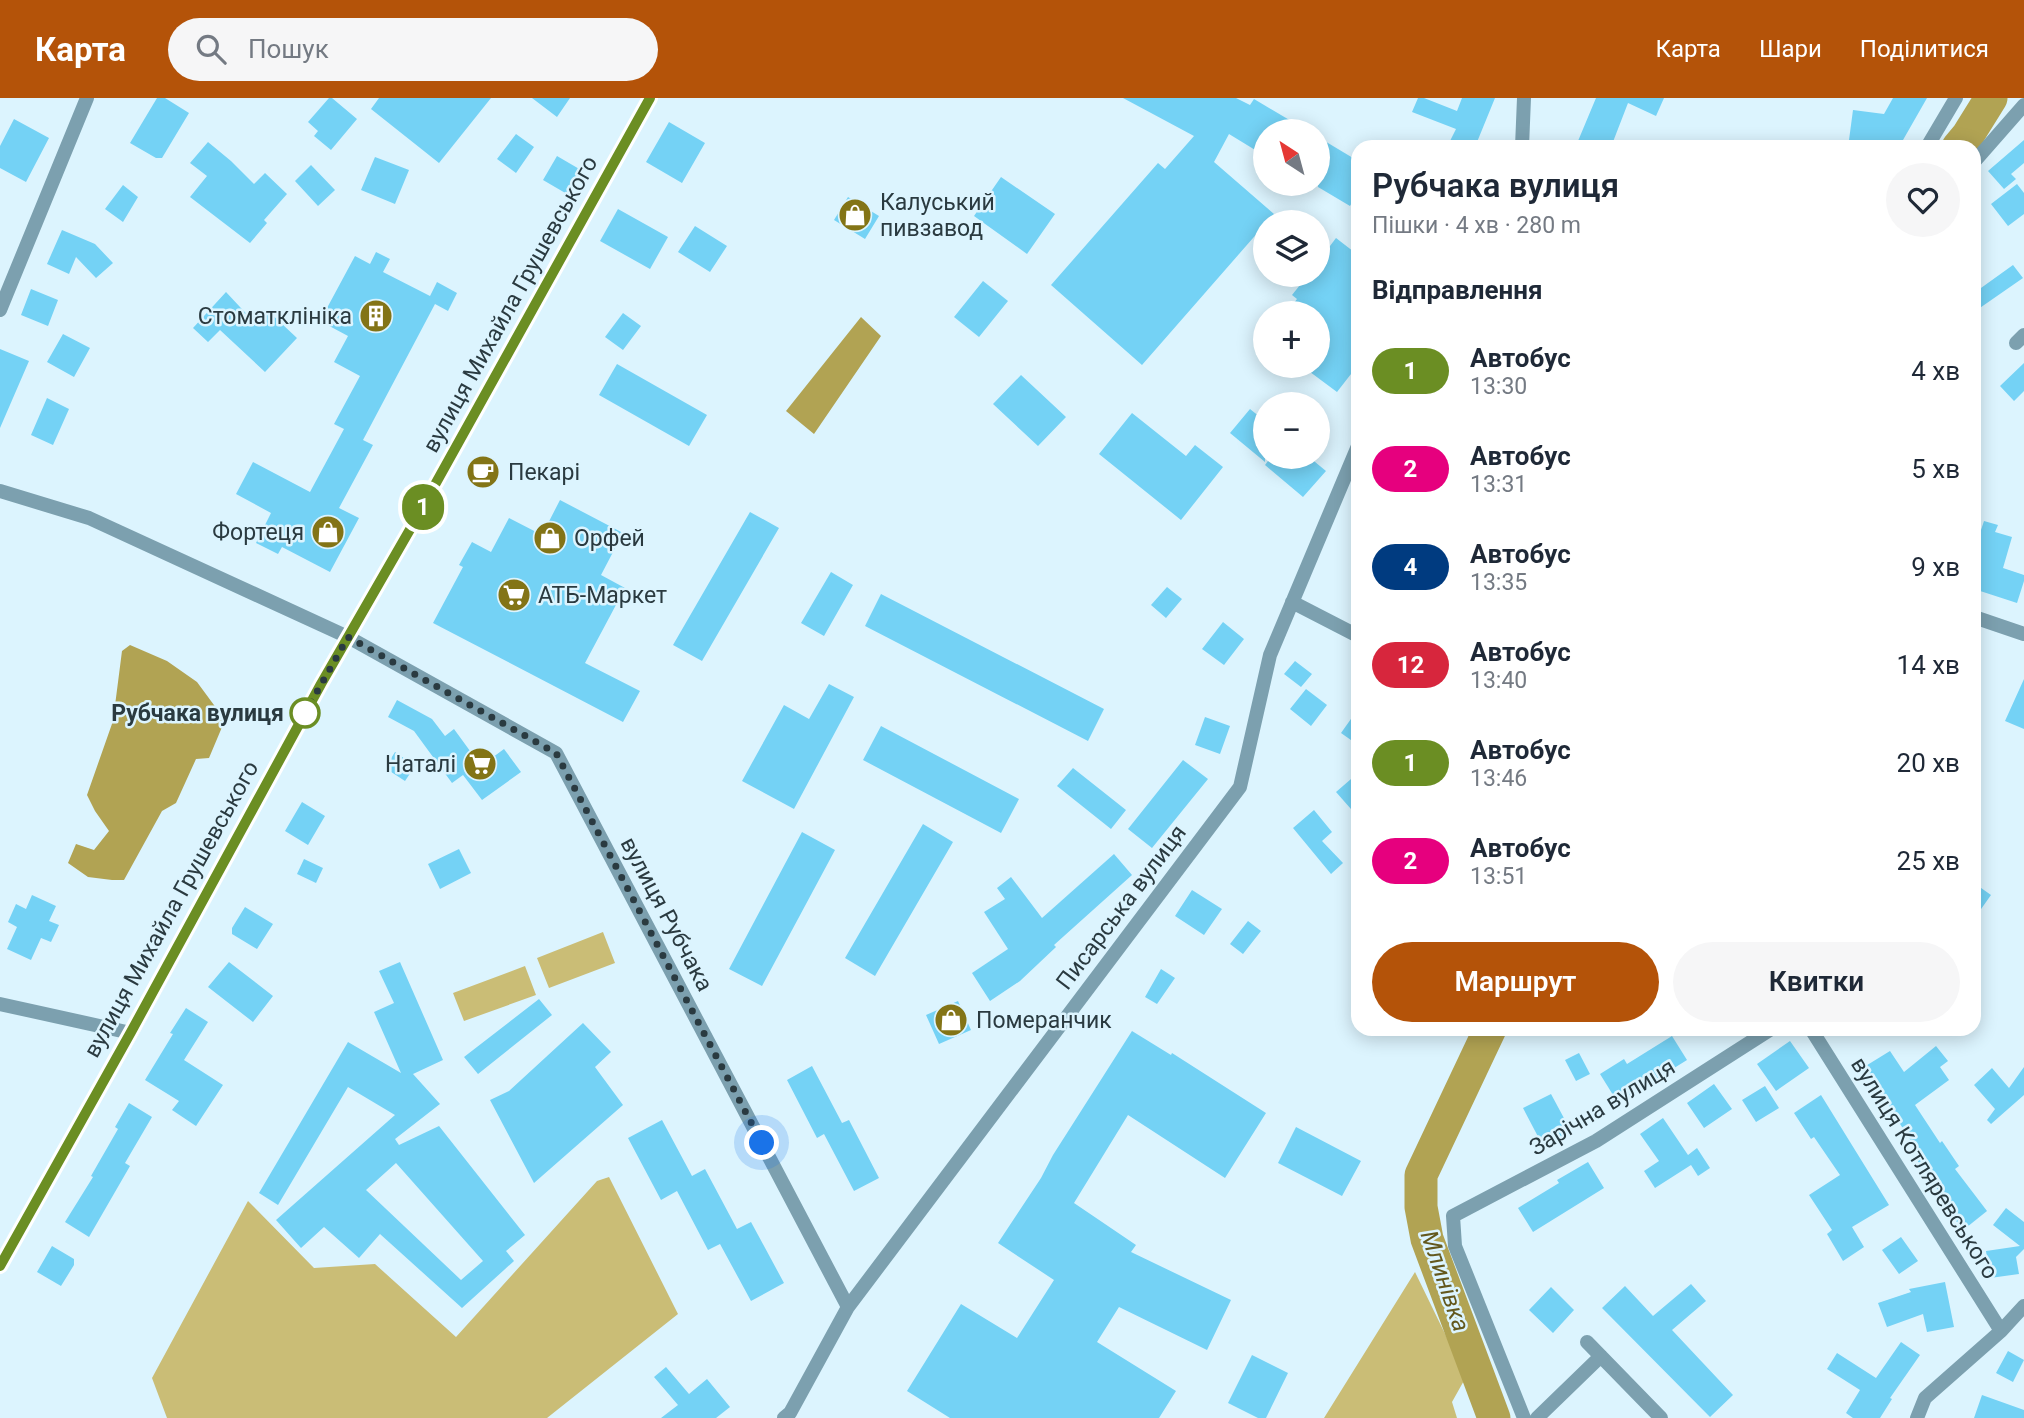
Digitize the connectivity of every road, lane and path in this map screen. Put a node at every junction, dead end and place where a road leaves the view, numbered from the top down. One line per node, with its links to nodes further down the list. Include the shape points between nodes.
1 (87, 98): 9 (street)
2 (650, 98): 16 (main road, вулиця Михайла Грушевського)
3 (1524, 98): 6 (street)
4 (1956, 98): 7 (street)
5 (2024, 105): 8 (street)
6 (1521, 140)
7 (1931, 140)
8 (1981, 154)
9 (0, 310)
10 (1351, 463): 12 (street, Писарська вулиця)
11 (0, 491): 16 (street, вулиця Рубчака, via 89,518)
12 (1292, 602): 14 (street); 23 (street, Писарська вулиця, via 1270,655 1240,787)
13 (1981, 620): 15 (street)
14 (1351, 632)
15 (2024, 634)
16 (348, 637): 18 (main road, вулиця Михайла Грушевського); 23 (street, вулиця Рубчака, via 556,753)
17 (0, 1004): 18 (street)
18 (131, 1032): 21 (main road, вулиця Михайла Грушевського)
19 (1760, 1036): 28 (street, Зарічна вулиця, via 1596,1141 1453,1216 1455,1245)
20 (1815, 1036): 24 (street, вулиця Котляревського)
21 (0, 1265)
22 (2024, 1306): 24 (street)
23 (848, 1307): 27 (street, Писарська вулиця)
24 (2001, 1331): 31 (street, via 1925,1398)
25 (1587, 1342): 26 (street)
26 (1601, 1356): 29 (street); 30 (street)
27 (784, 1418)
28 (1524, 1418)
29 (1537, 1418)
30 (1661, 1418)
31 (1917, 1418)

